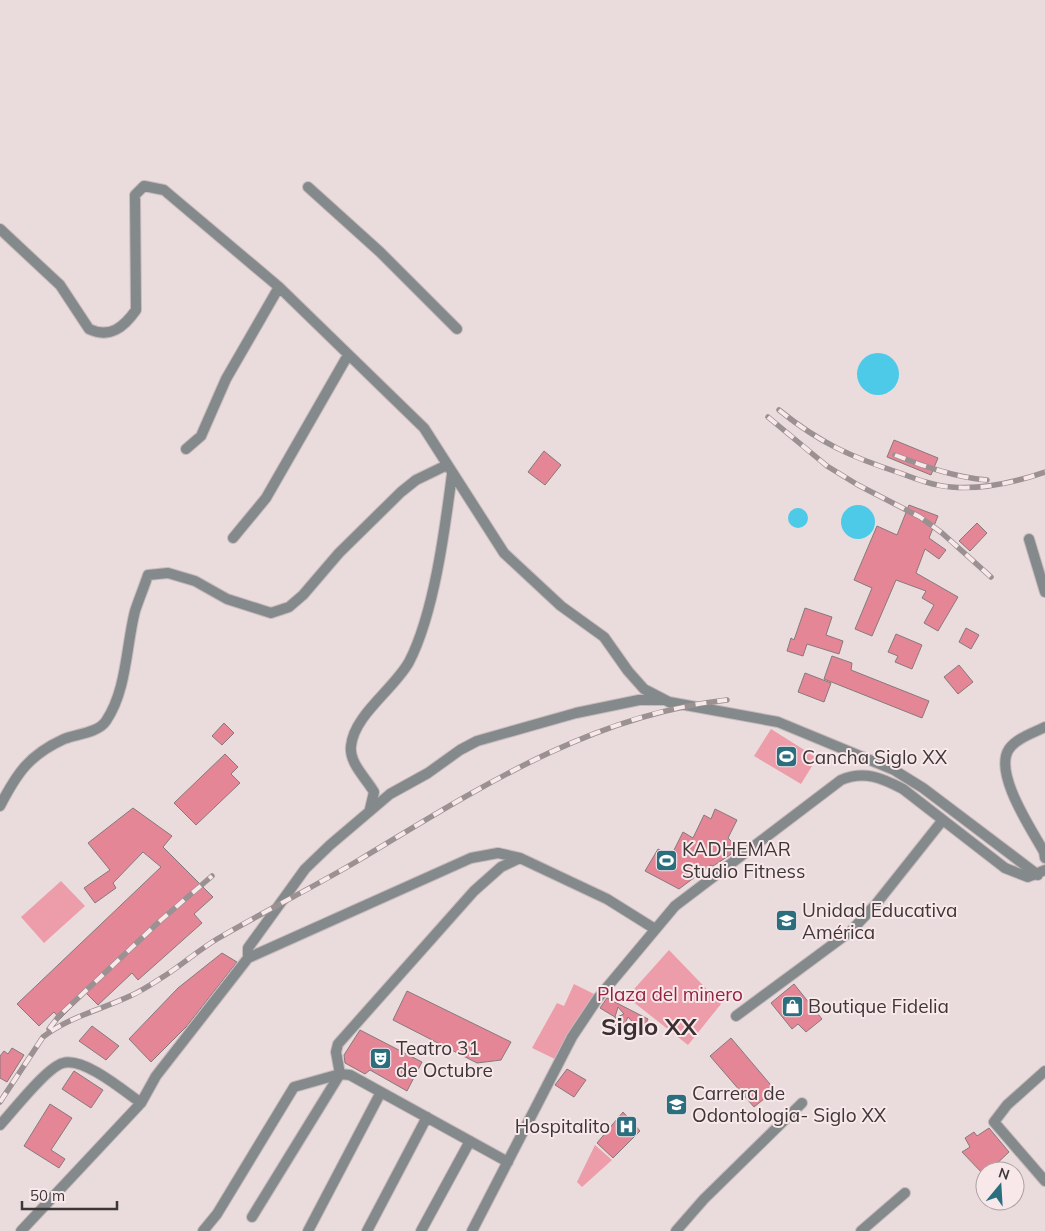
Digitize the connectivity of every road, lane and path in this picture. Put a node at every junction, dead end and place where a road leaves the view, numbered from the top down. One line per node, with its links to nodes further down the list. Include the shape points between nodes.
1 (308, 187): 4 (street, via 380,252)
2 (0, 229): 3 (street, via 49,272 83,323 96,333 114,332 136,310 135,195 144,186 164,190)
3 (279, 287): 5 (street); 6 (street, via 226,379 200,436)
4 (457, 329)
5 (348, 354): 7 (street, via 424,428); 8 (street, via 266,498)
6 (186, 449)
7 (450, 469): 11 (street, via 504,553 561,606 604,636 644,689); 15 (street, via 416,480 339,553 289,607 271,613 227,599 195,581 168,573 148,575 135,611 117,698 105,723 39,753 16,774); 16 (street, via 442,544 421,632 408,662 367,713 350,746 355,765 374,792)
8 (233, 538)
9 (1029, 539): 10 (street)
10 (1045, 592)
11 (664, 700): 16 (street, via 639,700 603,707 477,741 390,794); 20 (street, via 778,722 894,770)
12 (1045, 727): 14 (street)
13 (1045, 731): 14 (street)
14 (1031, 734): 19 (street, via 1009,749 1005,765 1017,805)
15 (0, 806)
16 (370, 810): 22 (street, via 305,869 248,948)
17 (942, 821): 20 (street, via 1005,868 1028,877); 21 (street, via 903,789 885,780 854,775 841,780 675,906); 23 (street, via 851,931)
18 (520, 858): 21 (street, via 607,899); 22 (street, via 498,853 471,858); 25 (street, via 502,867 474,891 338,1044 336,1052)
19 (1045, 858)
20 (1041, 873)
21 (654, 929): 32 (street, via 598,998 572,1037)
22 (248, 958): 27 (street, via 156,1076)
23 (736, 1016)
24 (1045, 1071): 33 (street, via 1008,1104 994,1122)
25 (340, 1074): 26 (street, via 350,1075); 35 (street); 37 (street, via 294,1087)
26 (381, 1092): 29 (street); 38 (street)
27 (141, 1103): 30 (street, via 78,1063 63,1062 48,1073); 36 (street)
28 (802, 1103): 42 (street)
29 (427, 1117): 31 (street); 39 (street)
30 (0, 1125)
31 (470, 1141): 32 (street); 40 (street)
32 (508, 1162): 41 (street)
33 (1045, 1181)
34 (905, 1193): 43 (street)
35 (252, 1217)
36 (20, 1231)
37 (203, 1231)
38 (308, 1231)
39 (368, 1231)
40 (421, 1231)
41 (472, 1231)
42 (676, 1231)
43 (861, 1231)

